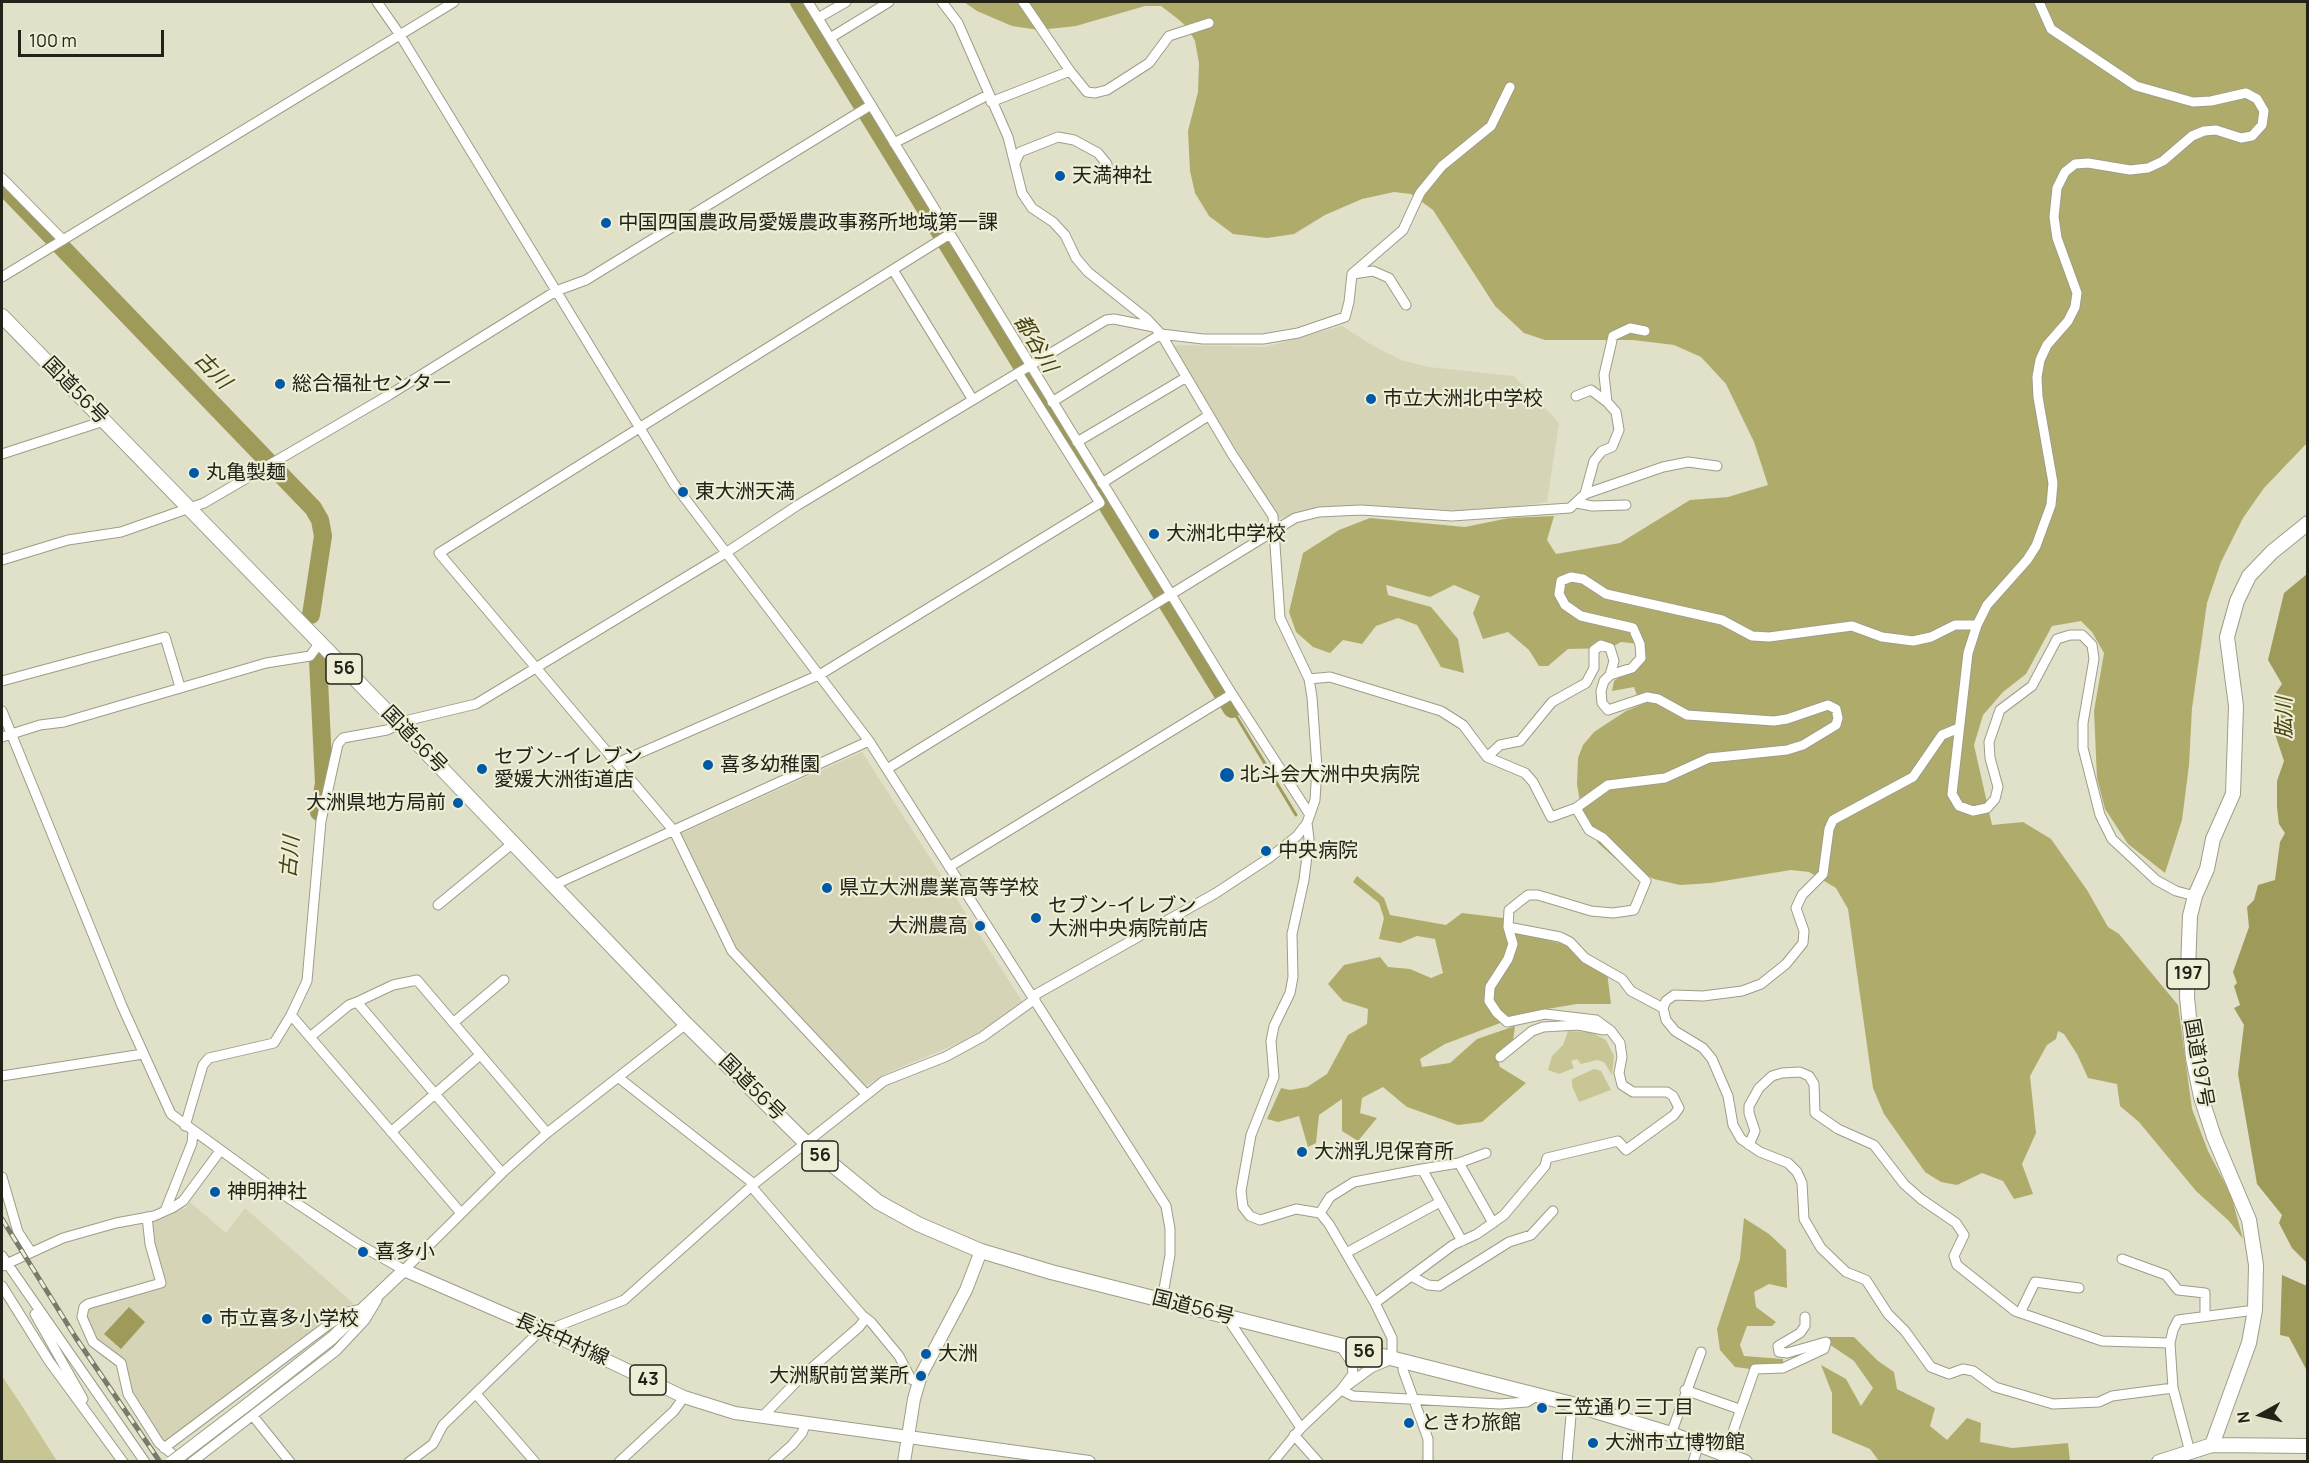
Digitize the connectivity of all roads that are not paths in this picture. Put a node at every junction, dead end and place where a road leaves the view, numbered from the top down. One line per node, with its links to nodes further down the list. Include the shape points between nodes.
1 (377, 2): 11 (street)
2 (454, 2): 11 (street)
3 (808, 2): 9 (street)
4 (846, 2): 9 (street)
5 (889, 2): 12 (street)
6 (942, 2): 15 (street, via 958,23)
7 (1023, 2): 13 (street)
8 (2039, 2): 54 (street, via 2050,29 2136,86 2193,102 2246,93 2257,99 2264,111 2262,125 2252,136 2241,138 2217,130 2204,131 2148,168 2130,170 2088,163 2074,164 2065,172 2057,188 2054,217 2057,238 2077,293 2068,321 2047,345 2037,377 2053,483 2051,505 2036,546 1987,604)
9 (818, 18): 12 (street)
10 (1209, 23): 13 (street, via 1169,36 1149,63 1107,90 1087,92)
11 (400, 35): 22 (street); 26 (street)
12 (830, 38): 16 (street)
13 (1070, 71): 15 (street)
14 (1510, 87): 24 (street, via 1491,126 1442,166 1420,193 1403,230)
15 (990, 99): 17 (street); 18 (street)
16 (867, 107): 17 (street); 26 (street, via 586,280)
17 (894, 143): 21 (street)
18 (1015, 163): 19 (street, via 1020,152 1058,137 1074,140 1098,153 1107,164); 29 (street, via 1022,194 1032,208 1065,235 1088,272)
19 (1106, 175)
20 (2, 178): 22 (street)
21 (946, 237): 23 (street); 31 (street)
22 (61, 241): 25 (street)
23 (893, 270): 34 (street); 39 (street)
24 (1353, 274): 27 (street, via 1372,271 1389,278); 29 (street, via 1345,317 1336,322 1263,339 1203,339)
25 (2, 277)
26 (556, 291): 39 (street); 48 (street, via 389,395)
27 (1406, 305)
28 (2, 316): 38 (highway, 国道56号 / 56)
29 (1157, 331): 31 (street, via 1106,320); 32 (street); 35 (street)
30 (1645, 331): 36 (street, via 1630,328 1613,336 1604,375)
31 (1024, 369): 34 (street); 35 (street); 45 (street)
32 (1185, 378): 37 (street); 40 (street)
33 (1576, 396): 36 (street, via 1591,390)
34 (973, 400): 51 (street)
35 (1052, 402): 40 (street)
36 (1607, 402): 44 (street, via 1616,412 1619,430 1612,447 1594,461)
37 (1208, 416): 43 (street); 50 (street, via 1273,516)
38 (104, 421): 41 (street); 48 (highway, 国道56号 / 56)
39 (638, 427): 51 (street); 56 (street, via 439,553)
40 (1077, 442): 43 (street)
41 (2, 454)
42 (1717, 466): 44 (street, via 1688,462 1664,467)
43 (1102, 483): 45 (street)
44 (1585, 494): 46 (street)
45 (1105, 500): 53 (street); 57 (street)
46 (1577, 503): 47 (street); 50 (street, via 1553,511 1486,516 1361,510 1319,512 1295,518)
47 (1626, 505)
48 (189, 509): 52 (street, via 121,531 68,540); 55 (highway, 国道56号 / 56)
49 (2307, 523): 78 (highway, 国道197号 / 197, via 2249,576 2237,601 2227,637 2236,706 2233,794 2213,839 2207,869)
50 (1274, 531): 53 (street); 59 (street, via 1280,618)
51 (724, 554): 56 (street); 57 (street)
52 (2, 560)
53 (1166, 596): 62 (street); 71 (street)
54 (1977, 625): 58 (street, via 1955,626 1913,641 1882,637 1852,626 1752,636 1722,620 1606,594 1583,579 1571,577 1562,581 1559,594 1565,605 1581,616 1633,628 1641,658 1632,668); 65 (street, via 1968,653)
55 (319, 644): 61 (street, via 310,656 277,660); 64 (highway, 国道56号 / 56)
56 (536, 668): 64 (street, via 476,704); 70 (street)
57 (821, 674): 68 (street); 70 (street)
58 (1610, 675): 69 (street, via 1612,654 1610,648 1601,645 1594,650 1594,668 1586,683 1552,702 1520,741 1500,745); 72 (street, via 1601,691 1602,703 1608,710 1647,698 1658,699 1688,715 1774,720 1828,705 1836,709 1838,718 1836,725 1803,745 1709,758 1665,778 1608,785)
59 (1309, 679): 69 (street, via 1330,677 1441,711 1463,725); 73 (street, via 1317,768)
60 (2, 681): 61 (street, via 165,637)
61 (180, 687): 66 (street, via 64,722)
62 (1227, 697): 73 (street); 76 (street)
63 (2, 711): 66 (street)
64 (400, 725): 75 (highway, 国道56号 / 56); 85 (street, via 343,738 338,744 321,821 307,981)
65 (1959, 728): 78 (street, via 1952,794 1959,806 1973,811 1987,808 1998,787 1989,742 2001,710 2032,686 2057,639 2082,636 2092,645 2094,659 2083,723 2083,748 2100,815 2112,838 2156,880); 84 (street, via 1942,735 1912,777 1833,820 1823,874 1802,895 1796,908 1804,931 1803,943 1777,973 1755,987 1729,994 1674,995)
66 (12, 733): 67 (street); 90 (street)
67 (2, 737)
68 (870, 741): 71 (street); 74 (street)
69 (1487, 756): 72 (street, via 1525,773 1551,817)
70 (617, 763): 74 (street)
71 (887, 769): 76 (street)
72 (1576, 808): 80 (street, via 1589,830 1603,838 1646,881 1634,910 1591,911 1528,895 1509,910)
73 (1309, 819): 82 (street, via 1279,851 1240,879); 114 (street, via 1304,880 1292,934 1293,977 1272,1033 1274,1077 1251,1135 1241,1191 1243,1208 1260,1220 1296,1209)
74 (674, 831): 77 (street); 96 (street, via 732,951)
75 (513, 843): 77 (highway, 国道56号 / 56); 79 (street)
76 (949, 867): 82 (street)
77 (554, 885): 87 (highway, 国道56号 / 56)
78 (2195, 896): 132 (highway, 国道197号 / 197, via 2190,916 2187,997 2193,1058 2214,1137 2249,1220 2256,1265)
79 (438, 905)
80 (1508, 927): 84 (street, via 1570,942 1585,958 1622,979 1631,991); 89 (street, via 1513,944 1490,987 1489,1001 1497,1013 1507,1022 1545,1014 1596,1020)
81 (504, 980): 86 (street)
82 (1034, 997): 96 (street, via 982,1037 945,1057 884,1081); 129 (street, via 1166,1206 1170,1255)
83 (357, 1002): 86 (street, via 393,985 417,980); 88 (street); 95 (street)
84 (1663, 1008): 102 (street, via 1675,1031 1703,1048 1712,1059 1728,1096 1733,1125)
85 (291, 1015): 88 (street); 97 (street, via 274,1043 209,1058 203,1065)
86 (453, 1023): 91 (street)
87 (686, 1024): 94 (street); 101 (highway, 国道56号 / 56)
88 (310, 1037): 99 (street)
89 (1620, 1043): 92 (street, via 1594,1026 1555,1026 1532,1031); 116 (street, via 1622,1084 1633,1092 1667,1092 1679,1108 1626,1150 1618,1141 1547,1158 1545,1166)
90 (142, 1054): 93 (street); 97 (street, via 165,1105)
91 (480, 1055): 95 (street); 100 (street)
92 (1500, 1057)
93 (2, 1076)
94 (619, 1078): 100 (street); 109 (street)
95 (435, 1094): 99 (street); 107 (street)
96 (866, 1094): 101 (street)
97 (185, 1126): 98 (street)
98 (193, 1132): 103 (street); 111 (street)
99 (391, 1132): 113 (street)
100 (547, 1133): 107 (street)
101 (806, 1143): 109 (street); 118 (highway, 国道56号 / 56, via 878,1202)
102 (1749, 1145): 133 (street, via 1755,1131 1749,1106 1759,1088 1782,1073 1809,1076 1814,1084 1815,1113 1838,1129 1874,1145 1904,1184 1956,1223 1964,1236 1954,1256 1957,1265); 147 (street, via 1788,1163 1797,1172 1802,1183 1804,1219 1821,1248 1846,1272 1866,1280 1931,1367 1949,1374 1963,1369 1973,1371 1995,1387 2053,1404 2099,1402 2112,1396)
103 (220, 1151): 111 (street, via 183,1201); 123 (street, via 358,1244)
104 (1486, 1153): 105 (street)
105 (1458, 1163): 106 (street); 116 (street)
106 (1422, 1169): 110 (street); 114 (street, via 1354,1182 1330,1197)
107 (502, 1173): 113 (street)
108 (2, 1177): 119 (street, via 18,1232)
109 (752, 1185): 137 (street); 139 (street, via 624,1300)
110 (1440, 1202): 117 (street); 120 (street)
111 (165, 1211): 115 (street)
112 (1553, 1211): 124 (street, via 1531,1235 1509,1242 1439,1286)
113 (460, 1213): 123 (street)
114 (1320, 1213): 120 (street)
115 (147, 1217): 119 (street, via 73,1235); 166 (street, via 161,1283 88,1304 82,1317 93,1341 121,1363 128,1394)
116 (1493, 1223): 117 (street)
117 (1462, 1241): 124 (street)
118 (981, 1251): 129 (highway, 国道56号 / 56); 146 (main road, via 966,1290)
119 (31, 1252): 122 (street)
120 (1346, 1253): 130 (street)
121 (2122, 1259): 135 (street, via 2166,1275 2178,1290 2205,1293)
122 (3, 1262): 128 (street)
123 (404, 1270): 127 (main road); 139 (main road, 長浜中村線 / 43)
124 (1413, 1277): 130 (street)
125 (2, 1286): 157 (street)
126 (2079, 1288): 133 (street, via 2035,1282)
127 (380, 1294): 131 (main road); 143 (street, via 365,1320)
128 (30, 1298): 157 (street); 171 (street)
129 (1162, 1300): 134 (highway, 国道56号 / 56)
130 (1375, 1303): 145 (street)
131 (367, 1307): 138 (street, via 348,1312); 140 (main road)
132 (2255, 1310): 135 (street); 164 (highway, 国道197号 / 197, via 2249,1342)
133 (2020, 1313): 141 (street, via 2102,1341)
134 (1226, 1316): 142 (highway, 国道56号 / 56); 160 (street)
135 (2205, 1316): 141 (street, via 2178,1320)
136 (1806, 1317): 155 (street, via 1800,1333 1778,1346 1779,1352 1826,1342 1824,1349 1783,1368 1755,1370)
137 (866, 1318): 146 (street, via 899,1356 911,1379); 158 (street)
138 (322, 1329): 140 (street); 166 (street)
139 (545, 1332): 150 (street); 152 (main road, 長浜中村線 / 43)
140 (332, 1338): 143 (street); 156 (main road)
141 (2170, 1343): 147 (street)
142 (1340, 1346): 145 (highway, 国道56号 / 56); 148 (street, via 1353,1363 1353,1374)
143 (336, 1350): 156 (street)
144 (1701, 1352): 149 (street)
145 (1398, 1361): 148 (street, via 1371,1368); 151 (highway, 国道56号 / 56); 153 (street)
146 (919, 1383): 162 (main road)
147 (2173, 1388): 167 (street)
148 (1341, 1390): 153 (street, via 1353,1396); 160 (street)
149 (1685, 1390): 155 (street); 161 (street)
150 (476, 1394): 176 (street, via 443,1425 433,1444); 177 (street)
151 (1538, 1395): 153 (street, via 1527,1402 1500,1404); 154 (highway, 国道56号 / 56)
152 (684, 1397): 158 (main road, 長浜中村線 / 43); 178 (street)
153 (1415, 1400): 184 (street, via 1428,1439)
154 (1572, 1404): 161 (highway, 国道56号 / 56); 185 (street)
155 (1739, 1409): 168 (street)
156 (250, 1410): 172 (main road, bridge); 174 (street); 175 (street)
157 (90, 1417): 170 (street)
158 (762, 1417): 159 (main road, 長浜中村線 / 43)
159 (806, 1423): 162 (main road, 長浜中村線 / 43); 179 (street, via 792,1445)
160 (1297, 1431): 182 (street); 183 (street)
161 (1671, 1434): 163 (highway, 国道56号 / 56)
162 (908, 1436): 180 (main road); 181 (main road, 長浜中村線 / 43)
163 (1699, 1444): 168 (highway, 国道56号 / 56); 186 (street)
164 (2212, 1445): 165 (highway); 167 (highway)
165 (2307, 1446)
166 (164, 1448): 173 (street)
167 (2190, 1452): 169 (highway)
168 (1725, 1454): 187 (highway, 国道56号 / 56)
169 (2167, 1460)
170 (123, 1461)
171 (145, 1461)
172 (172, 1461)
173 (182, 1461)
174 (192, 1461)
175 (290, 1461)
176 (409, 1461)
177 (535, 1461)
178 (619, 1461)
179 (773, 1461)
180 (904, 1461)
181 (1089, 1461)
182 (1273, 1461)
183 (1318, 1461)
184 (1428, 1461)
185 (1567, 1461)
186 (1693, 1461)
187 (1745, 1461)

